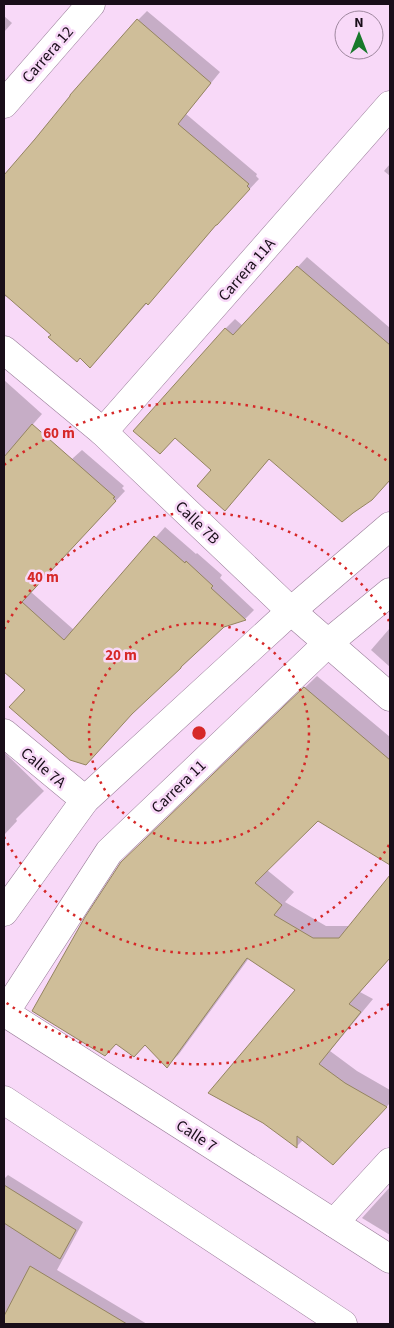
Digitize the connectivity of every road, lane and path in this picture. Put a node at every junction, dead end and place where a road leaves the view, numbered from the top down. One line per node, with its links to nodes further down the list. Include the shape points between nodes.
1 (91, 4): 2 (street, Carrera 12)
2 (4, 104)
3 (390, 106): 5 (street, Carrera 11A)
4 (4, 350): 5 (street, Calle 7B)
5 (102, 432): 8 (street, Calle 7B)
6 (390, 526): 8 (street)
7 (390, 592): 9 (street, Carrera 11)
8 (291, 611): 9 (street, Calle 7B); 12 (street)
9 (328, 643): 10 (street, Calle 7B); 14 (street, Carrera 11, via 109,852)
10 (390, 697)
11 (4, 733): 12 (street, Calle 7A)
12 (85, 800): 13 (street)
13 (4, 912)
14 (4, 1013): 17 (street, Calle 7)
15 (4, 1100): 19 (street)
16 (390, 1162): 17 (street)
17 (334, 1223): 18 (street, Calle 7)
18 (390, 1259)
19 (343, 1324)

